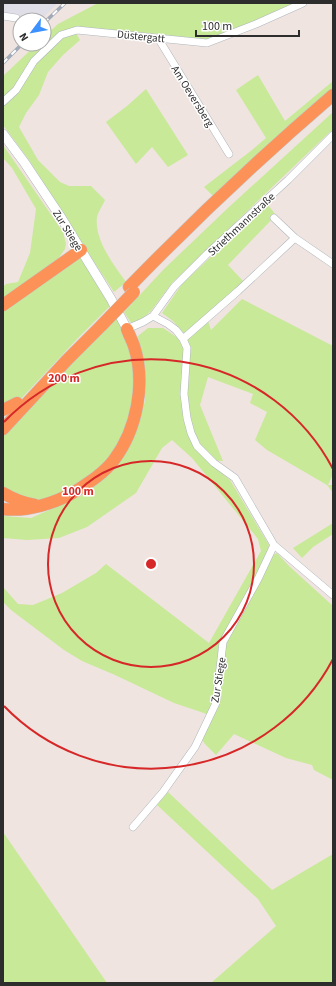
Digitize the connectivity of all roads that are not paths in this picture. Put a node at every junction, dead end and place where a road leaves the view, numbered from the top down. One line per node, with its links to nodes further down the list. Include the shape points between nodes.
1 (303, 3): 2 (street, Düstergatt, via 207,43)
2 (158, 38): 4 (street, Düstergatt, via 77,30 61,35 34,61 16,90); 8 (street, Am Oeversberg)
3 (333, 95): 13 (highway, via 223,195)
4 (3, 102)
5 (333, 106): 13 (highway)
6 (3, 134): 11 (street, Zur Stiege)
7 (333, 135): 15 (street, Striethmannstraße, via 174,287)
8 (229, 154)
9 (274, 218): 10 (street, Striethmannstraße)
10 (295, 238): 12 (street, Striethmannstraße); 18 (street)
11 (81, 250): 14 (highway); 17 (street, Zur Stiege)
12 (333, 264)
13 (132, 290): 16 (highway)
14 (3, 305)
15 (152, 316): 17 (street, Striethmannstraße); 18 (street, via 168,324)
16 (99, 322): 19 (highway, via 79,337); 22 (highway)
17 (127, 329): 24 (highway, via 134,346 140,382 130,433 113,460 90,482 61,499)
18 (183, 339): 26 (street, via 187,348 184,394 191,433 203,452 235,478)
19 (17, 403): 20 (highway); 21 (highway)
20 (3, 410)
21 (3, 418)
22 (3, 429)
23 (3, 493): 24 (highway, via 23,503)
24 (38, 506): 25 (highway, via 23,510)
25 (3, 509)
26 (274, 545): 27 (street); 28 (street, Zur Stiege, via 223,642 216,703 195,748)
27 (333, 595)
28 (133, 827)

